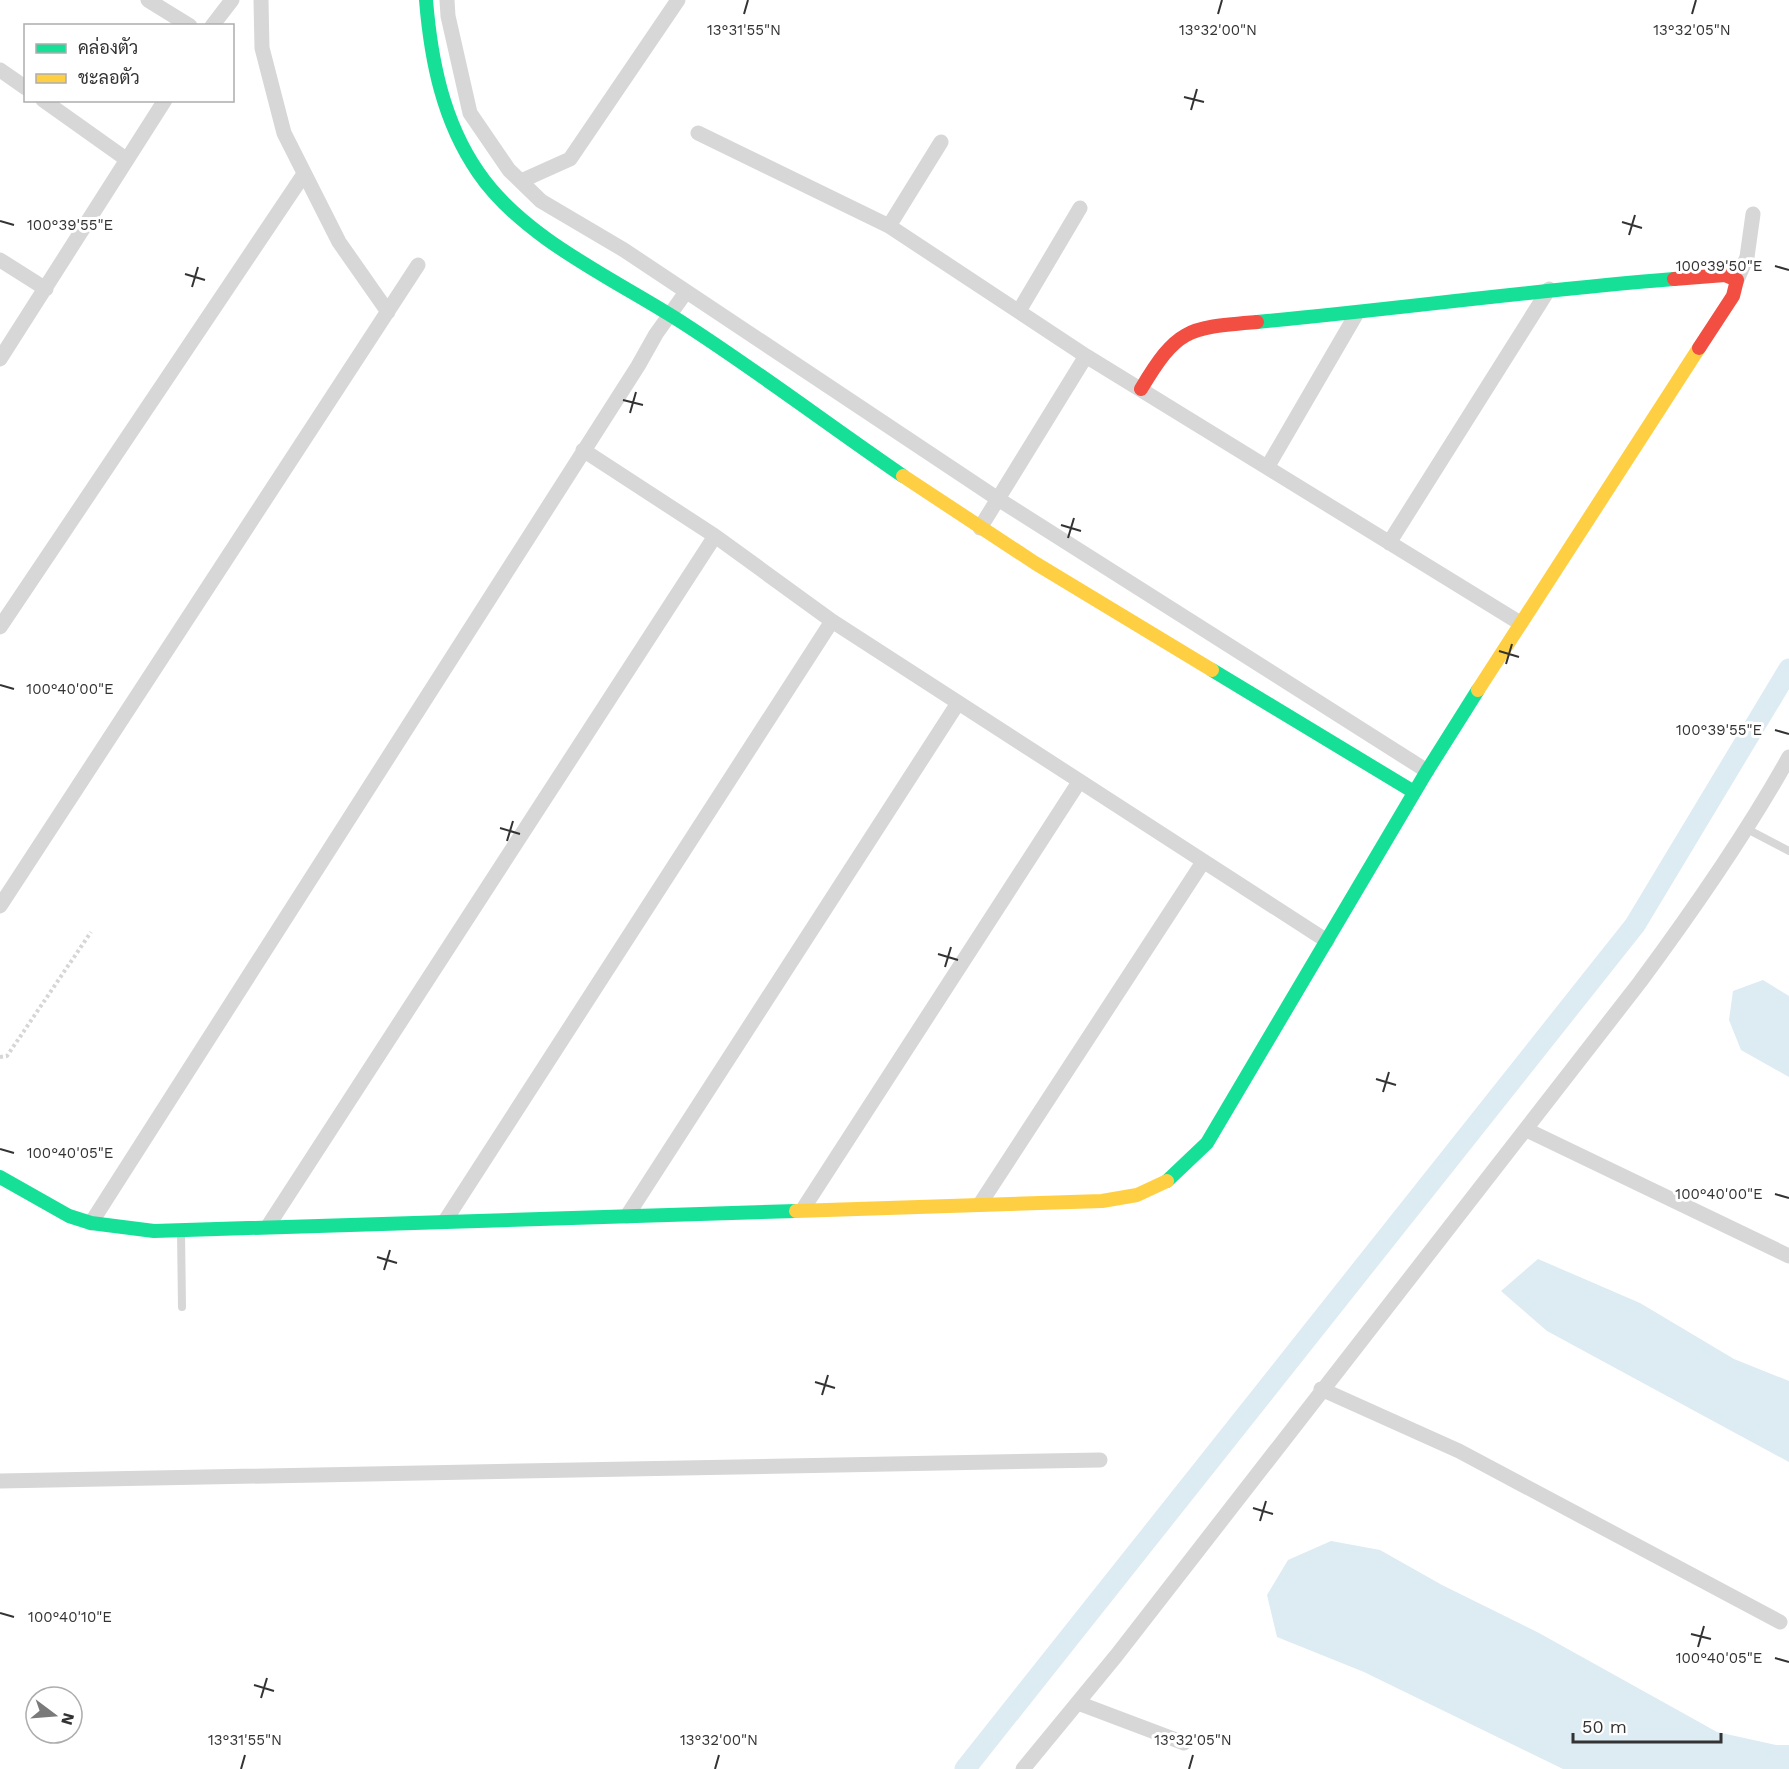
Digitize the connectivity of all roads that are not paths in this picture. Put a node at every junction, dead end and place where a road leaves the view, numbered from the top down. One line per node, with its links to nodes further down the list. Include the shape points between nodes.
1 (148, 0): 7 (street)
2 (232, 0): 8 (street)
3 (261, 0): 16 (street, via 262,48 284,133)
4 (426, 0): 29 (street, via 428,33 451,122 475,168 496,194 556,244)
5 (447, 0): 17 (street, via 470,113)
6 (678, 0): 17 (street, via 570,159)
7 (187, 24)
8 (214, 24)
9 (0, 70): 10 (street)
10 (24, 87)
11 (46, 102): 15 (street)
12 (164, 102): 15 (street)
13 (698, 133): 20 (street)
14 (941, 142): 20 (street)
15 (126, 159): 24 (street)
16 (304, 174): 28 (street, via 339,242); 42 (street)
17 (520, 181): 26 (street, via 541,201)
18 (1080, 208): 27 (street)
19 (1753, 214): 23 (street, via 1747,257)
20 (889, 226): 27 (street)
21 (0, 260): 24 (street)
22 (418, 265): 28 (street)
23 (1737, 280): 25 (street, via 1725,275); 41 (street, via 1733,296)
24 (46, 289): 32 (street)
25 (1549, 289): 30 (street); 39 (street)
26 (686, 292): 29 (street); 36 (street)
27 (1019, 311): 31 (street)
28 (388, 312): 51 (street)
29 (671, 313): 34 (street); 37 (street)
30 (1357, 313): 33 (street, via 1186,330 1172,341); 35 (street)
31 (1086, 356): 33 (street); 36 (street)
32 (0, 359)
33 (1141, 389): 35 (street)
34 (583, 450): 38 (street); 59 (street)
35 (1268, 466): 39 (street)
36 (998, 499): 37 (street); 45 (street)
37 (980, 528): 47 (street)
38 (715, 536): 40 (street); 60 (street)
39 (1389, 543): 41 (street)
40 (832, 621): 43 (street); 58 (street)
41 (1520, 623): 45 (street)
42 (0, 627)
43 (958, 703): 46 (street); 57 (street)
44 (1789, 757): 48 (street)
45 (1427, 771): 47 (street)
46 (1079, 782): 50 (street); 56 (street)
47 (1414, 792): 52 (street)
48 (1747, 829): 49 (lane); 53 (street, via 1705,893)
49 (1789, 852)
50 (1203, 862): 52 (street); 55 (street)
51 (0, 906)
52 (1327, 941): 55 (street, via 1207,1143 1175,1178 1139,1197)
53 (1527, 1130): 62 (street); 64 (street)
54 (0, 1177): 59 (street, via 69,1216)
55 (980, 1204): 56 (street)
56 (803, 1209): 57 (street)
57 (627, 1216): 58 (street)
58 (445, 1221): 60 (street)
59 (91, 1223): 61 (street, via 154,1232)
60 (268, 1226): 61 (street)
61 (181, 1230): 63 (lane)
62 (1789, 1256)
63 (182, 1307)
64 (1321, 1389): 67 (street, via 1460,1450); 68 (street)
65 (1100, 1460): 66 (street)
66 (0, 1481)
67 (1780, 1622)
68 (1078, 1703): 69 (street); 70 (street)
69 (1184, 1743)
70 (1023, 1769)

